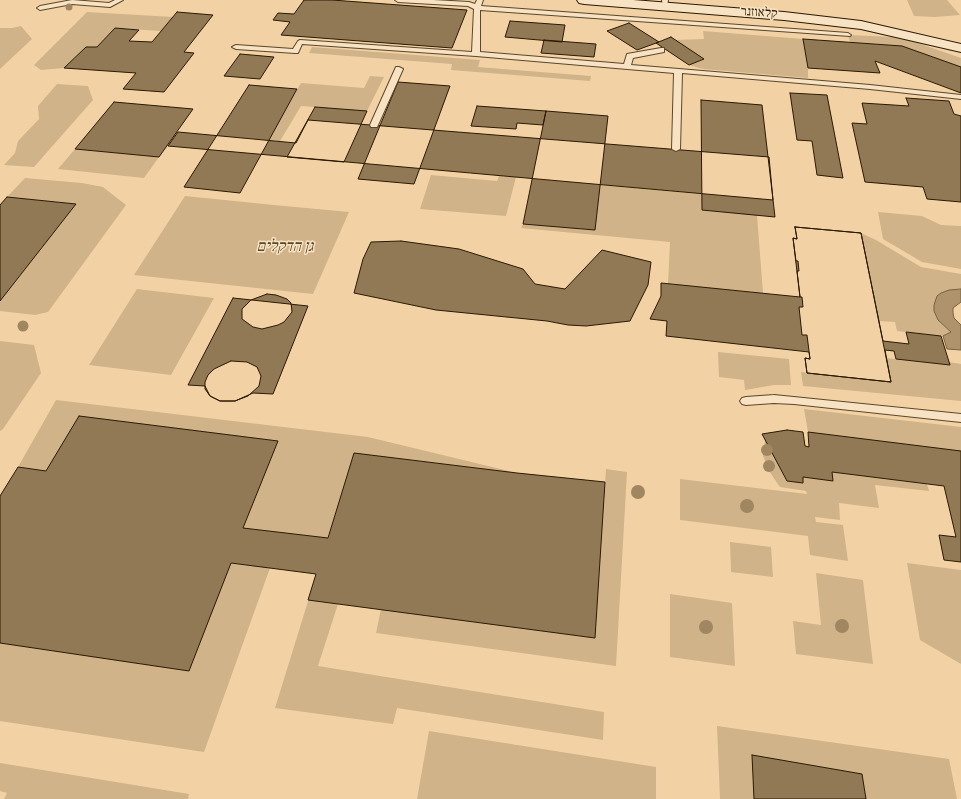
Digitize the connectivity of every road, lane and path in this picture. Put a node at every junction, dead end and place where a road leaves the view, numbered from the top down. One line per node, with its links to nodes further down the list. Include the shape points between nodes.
1 (50, 0): 2 (lane, via 40,8 72,2 110,5)
2 (120, 0)
3 (398, 0): 7 (lane, via 469,4)
4 (480, 0): 7 (lane)
5 (584, 0): 6 (street, קלאוזנר)
6 (665, 3): 8 (street, קלאוזנר)
7 (477, 8): 9 (lane); 14 (lane)
8 (861, 25): 10 (street, קלאוזנר, via 901,26); 12 (street, קלאוזנר)
9 (848, 35)
10 (961, 35)
11 (236, 47): 14 (lane, via 295,51 300,42)
12 (961, 48)
13 (661, 50): 15 (lane, via 630,56)
14 (476, 54): 15 (lane)
15 (627, 67): 17 (lane)
16 (399, 69): 19 (lane)
17 (678, 71): 18 (lane); 20 (lane)
18 (961, 97)
19 (374, 125)
20 (676, 149)
21 (746, 401): 22 (lane, via 794,400)
22 (961, 418)

